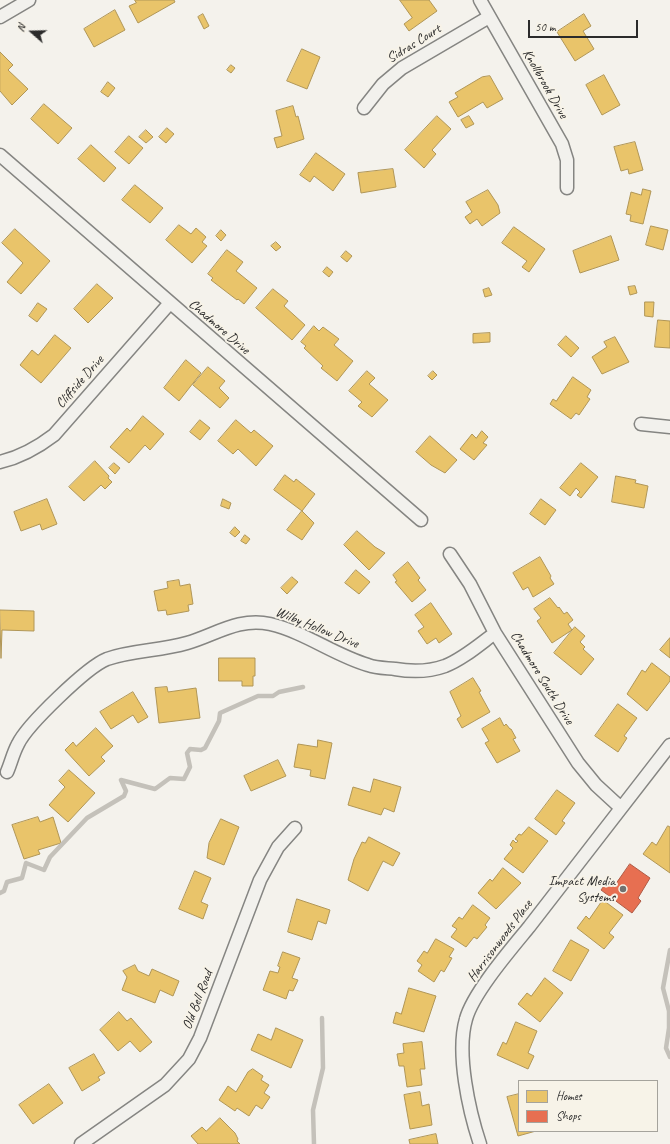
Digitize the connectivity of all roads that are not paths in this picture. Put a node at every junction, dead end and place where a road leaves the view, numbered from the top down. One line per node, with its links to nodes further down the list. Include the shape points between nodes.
1 (29, 0): 3 (street)
2 (480, 0): 4 (street, Knollbrook Drive)
3 (0, 17)
4 (489, 17): 5 (street, Sidras Court, via 402,68 383,84); 7 (street, Knollbrook Drive, via 562,144 567,160)
5 (364, 108)
6 (0, 155): 8 (street, Chadmore Drive)
7 (567, 188)
8 (169, 304): 11 (street, Cliffside Drive, via 54,435 37,448); 12 (street, Chadmore Drive)
9 (641, 424): 10 (street)
10 (670, 427)
11 (0, 462)
12 (420, 520)
13 (450, 554): 14 (street, Chadmore South Drive, via 470,584)
14 (495, 632): 16 (street, Wilby Hollow Drive, via 446,666 411,672 368,665 270,624 249,622 231,625 202,639 183,644 119,656 91,667 68,688 18,743); 17 (street, Chadmore South Drive, via 578,763 596,785)
15 (670, 745): 17 (street, Harrisonwoods Place)
16 (7, 772)
17 (621, 808): 20 (street, Harrisonwoods Place, via 471,1004 465,1019 462,1058 473,1124)
18 (295, 828): 19 (street, Old Bell Road, via 278,847 260,880 200,1038 189,1059 165,1085)
19 (80, 1144)
20 (480, 1144)

